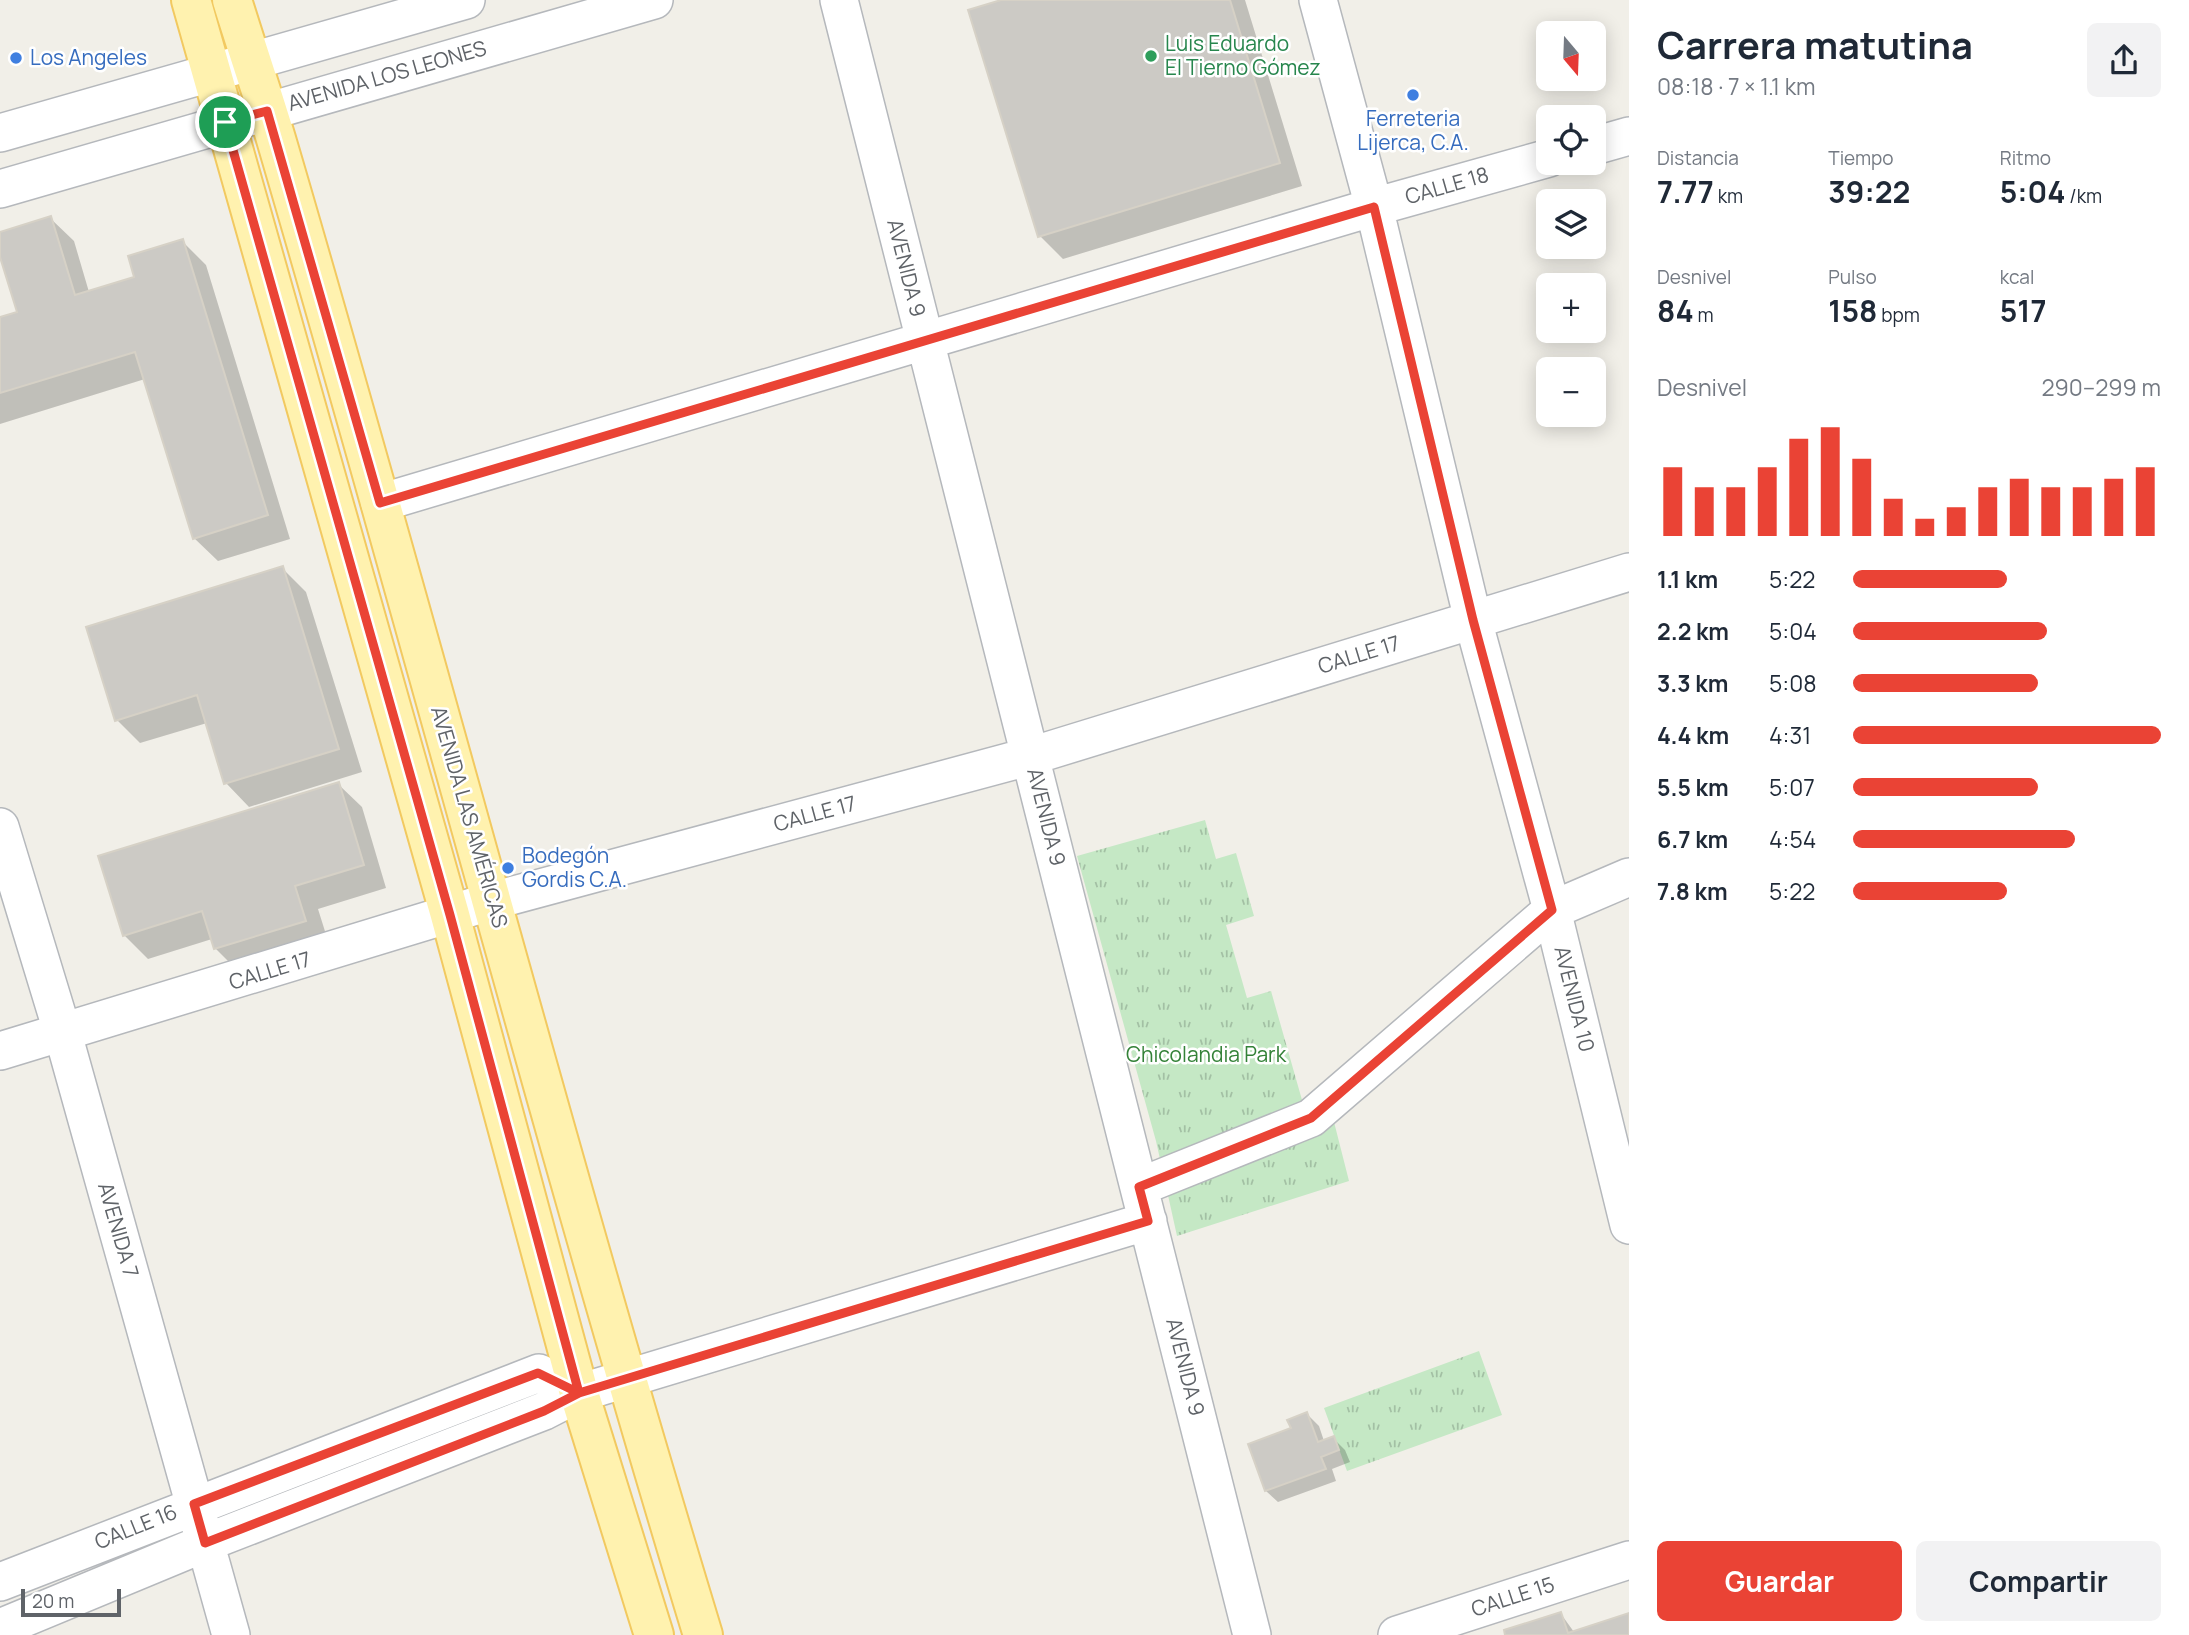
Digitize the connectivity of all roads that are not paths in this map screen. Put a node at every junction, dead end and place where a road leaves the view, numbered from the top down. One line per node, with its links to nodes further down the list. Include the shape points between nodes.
1 (191, 0): 8 (main road)
2 (232, 0): 7 (main road, AVENIDA LAS AMÉRICAS)
3 (466, 0): 7 (street)
4 (654, 0): 9 (street, AVENIDA LOS LEONES)
5 (839, 0): 17 (street, AVENIDA 9)
6 (1318, 0): 16 (street, AVENIDA 10)
7 (251, 62): 8 (street); 9 (main road, AVENIDA LAS AMÉRICAS)
8 (212, 73): 10 (main road); 11 (street)
9 (267, 111): 10 (street, AVENIDA LOS LEONES); 18 (main road, AVENIDA LAS AMÉRICAS)
10 (225, 122): 15 (street, AVENIDA LOS LEONES); 26 (main road)
11 (0, 133)
12 (1629, 136): 13 (street)
13 (1606, 143)
14 (1536, 162): 16 (street, CALLE 18)
15 (0, 189)
16 (1374, 207): 17 (street, CALLE 18); 20 (street, AVENIDA 10)
17 (924, 341): 18 (street, CALLE 18); 21 (street, AVENIDA 9)
18 (380, 503): 24 (main road, AVENIDA LAS AMÉRICAS)
19 (1629, 572): 20 (street, CALLE 17)
20 (1473, 620): 21 (street, CALLE 17); 25 (street, AVENIDA 10)
21 (1031, 756): 24 (street, CALLE 17); 29 (street, AVENIDA 9)
22 (0, 827): 27 (street, AVENIDA 7)
23 (1629, 877): 25 (street)
24 (492, 901): 26 (street, CALLE 17); 31 (main road, AVENIDA LAS AMÉRICAS)
25 (1552, 910): 29 (street, via 1311,1118); 30 (street, AVENIDA 10)
26 (450, 915): 27 (street, CALLE 17); 32 (main road)
27 (63, 1034): 28 (street, CALLE 17); 33 (street, AVENIDA 7)
28 (0, 1051)
29 (1144, 1204): 31 (street); 41 (street, AVENIDA 9)
30 (1629, 1225)
31 (625, 1380): 32 (street); 40 (main road, AVENIDA LAS AMÉRICAS)
32 (579, 1393): 33 (street, CALLE 16, via 538,1373); 34 (street, via 544,1411); 39 (main road)
33 (194, 1504): 34 (street, AVENIDA 7); 36 (street, CALLE 16)
34 (205, 1543): 37 (street); 38 (street, AVENIDA 7)
35 (1629, 1560): 42 (street, CALLE 15)
36 (0, 1582)
37 (0, 1628)
38 (231, 1635)
39 (654, 1635)
40 (703, 1635)
41 (1252, 1635)
42 (1397, 1635)

